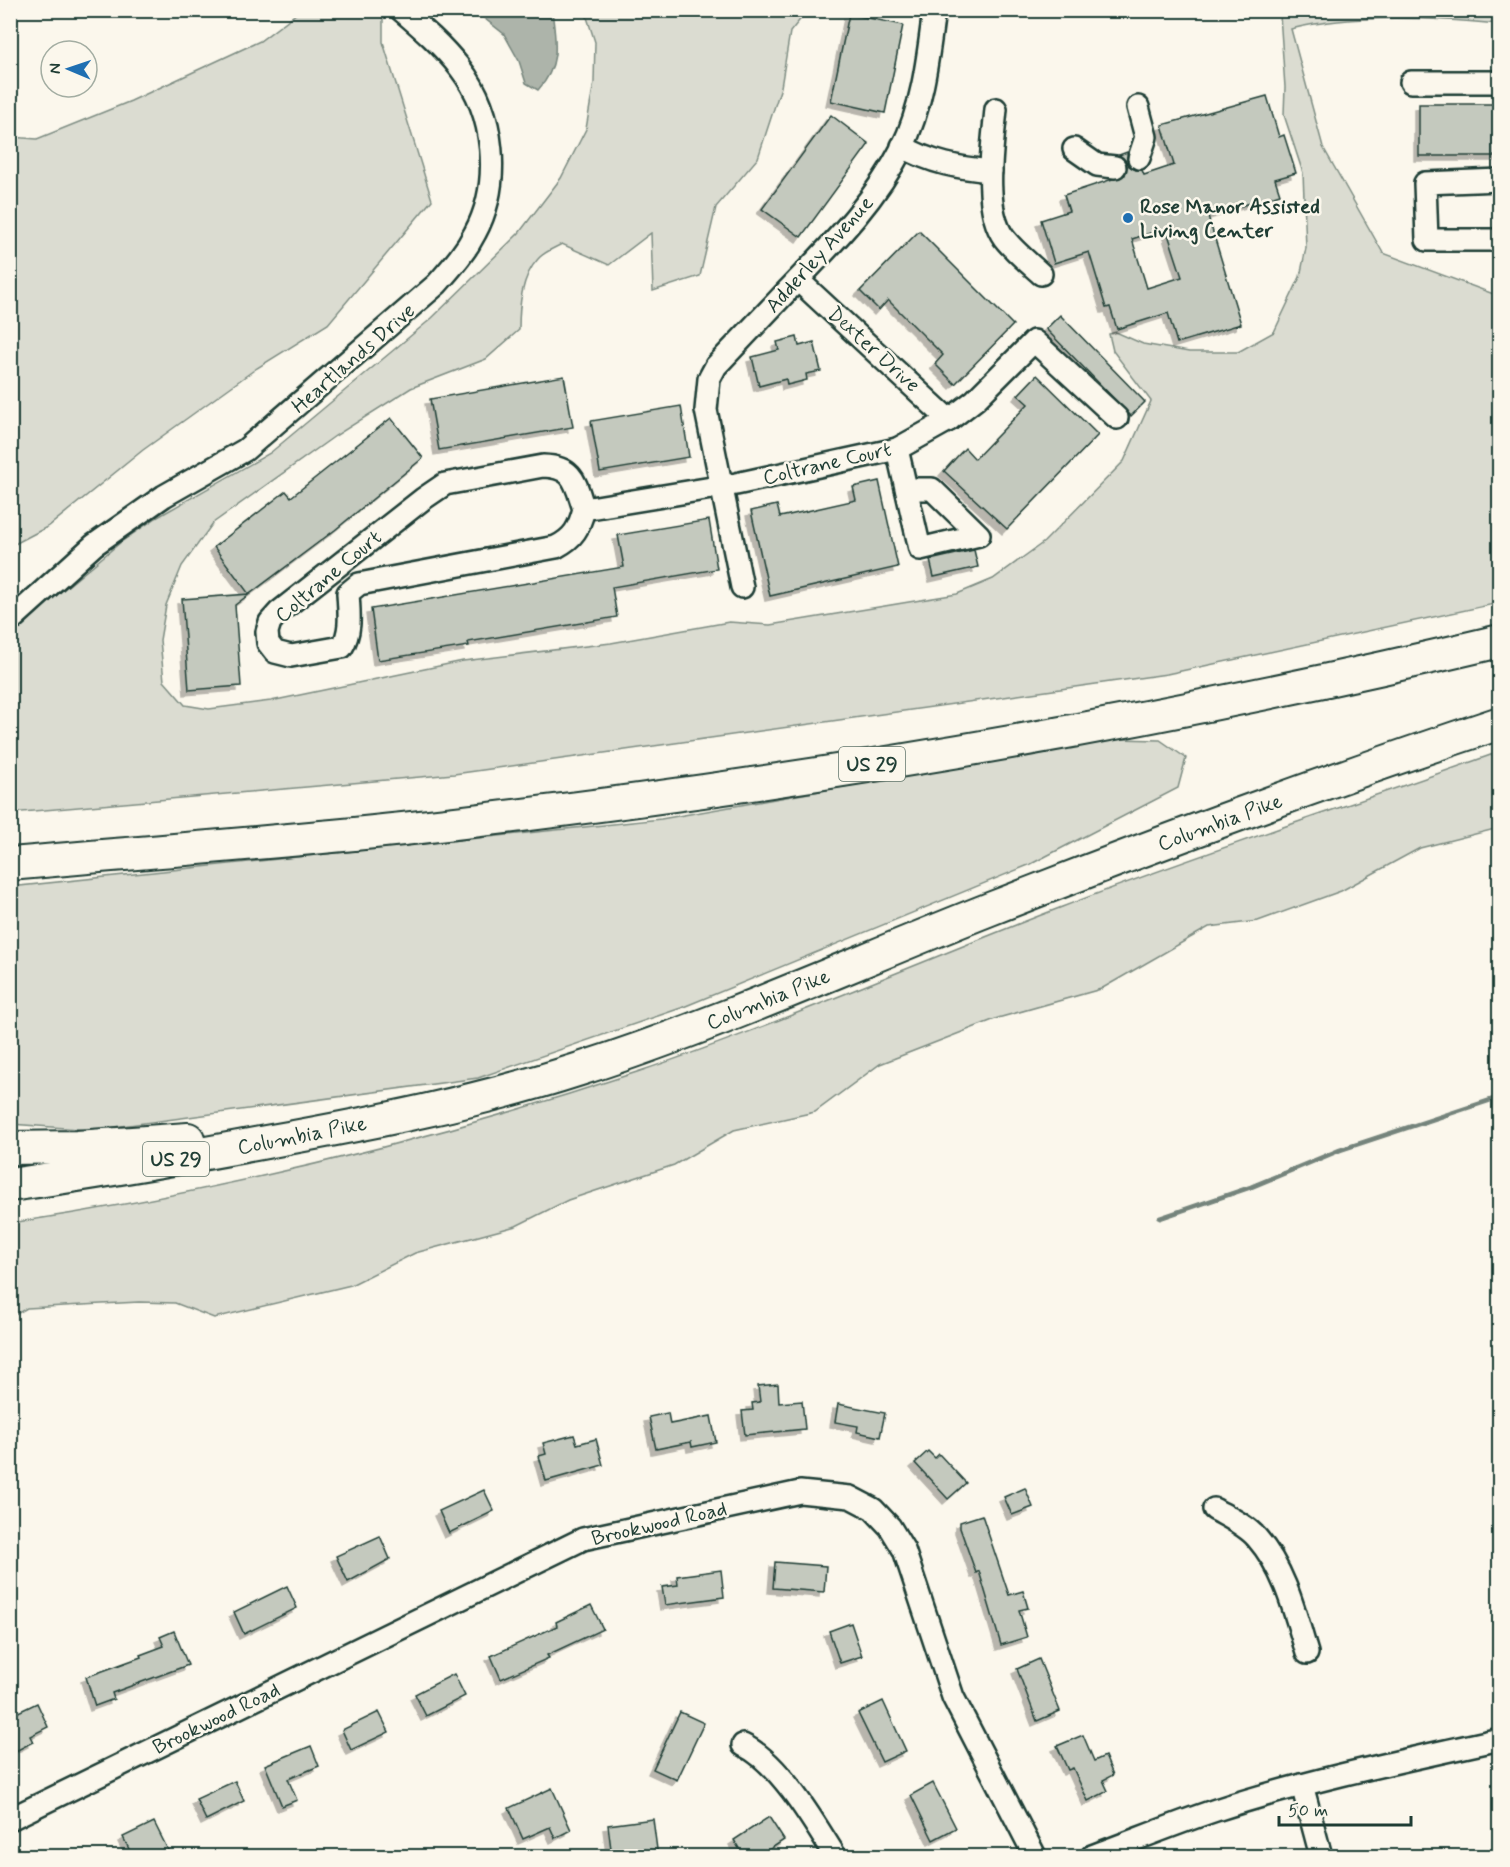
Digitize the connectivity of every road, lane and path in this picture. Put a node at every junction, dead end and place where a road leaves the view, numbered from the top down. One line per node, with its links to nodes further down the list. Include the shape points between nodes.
1 (401, 10): 25 (street, Heartlands Drive, via 444,48 462,70 481,104 490,138 488,202 462,256 437,284 253,443 164,496 94,545)
2 (934, 10): 7 (street, Adderley Avenue, via 925,77)
3 (1500, 81): 4 (street)
4 (1411, 82)
5 (1138, 107): 9 (street, via 1146,137)
6 (996, 109): 11 (street)
7 (902, 146): 11 (street, via 931,160); 15 (street, Adderley Avenue, via 858,215)
8 (1074, 149): 10 (street, via 1097,165)
9 (1139, 158)
10 (1115, 168)
11 (991, 171): 14 (street, via 998,226 1004,238)
12 (1500, 180): 13 (street, via 1425,183 1427,240)
13 (1500, 240)
14 (1041, 274)
15 (798, 280): 17 (street, Dexter Drive); 19 (street, Adderley Avenue, via 716,366 709,379 706,410)
16 (1117, 418): 17 (street, Coltrane Court, via 1034,341)
17 (950, 420): 18 (street, Coltrane Court)
18 (897, 449): 19 (street, Coltrane Court); 20 (street)
19 (722, 486): 21 (street, Coltrane Court); 23 (street, Adderley Avenue)
20 (906, 489)
21 (584, 509): 22 (street, Coltrane Court, via 576,481 555,466 460,480 445,484 423,499); 24 (street, Coltrane Court, via 579,529 556,547 374,580 359,584)
22 (330, 569): 24 (street); 24 (street, Coltrane Court, via 270,622 268,643 275,652 291,656 342,647 348,638)
23 (742, 587)
24 (348, 593)
25 (10, 621)
26 (1500, 641): 28 (highway, US 29, via 1232,700 834,770 406,828)
27 (1500, 723): 29 (highway, Columbia Pike / US 29, via 1251,809 989,909 676,1036 577,1070)
28 (15, 863)
29 (454, 1105): 30 (highway, Columbia Pike / US 29); 33 (highway, via 344,1140 251,1162 106,1191)
30 (341, 1129): 31 (highway); 32 (highway, Columbia Pike / US 29)
31 (10, 1148)
32 (10, 1185)
33 (10, 1205)
34 (1214, 1509): 35 (street, via 1256,1536 1271,1558 1287,1588)
35 (1307, 1653)
36 (1500, 1739): 38 (street)
37 (743, 1745): 40 (street, via 756,1751 805,1807)
38 (1302, 1785): 42 (street, via 1216,1810); 43 (street)
39 (10, 1819): 41 (street, Brookwood Road, via 583,1539 800,1492 827,1493 850,1497 873,1509 904,1550 953,1697)
40 (835, 1857)
41 (1035, 1857)
42 (1092, 1857)
43 (1321, 1857)

